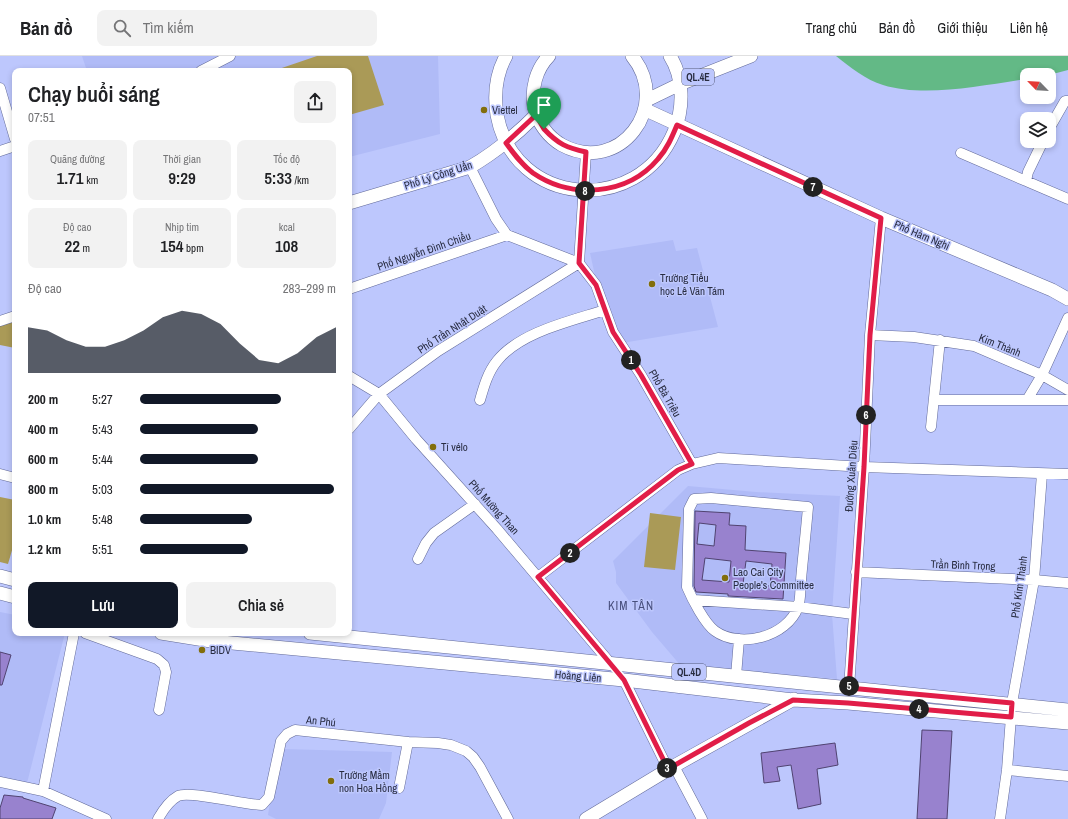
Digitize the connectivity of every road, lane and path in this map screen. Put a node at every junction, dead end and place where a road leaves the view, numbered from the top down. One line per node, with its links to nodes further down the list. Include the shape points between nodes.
1 (230, 56): 7 (street)
2 (506, 56): 16 (main road, via 496,83 495,104)
3 (549, 56): 12 (main road, via 538,70 534,85)
4 (632, 56): 11 (main road, via 646,80)
5 (670, 56): 8 (main road)
6 (751, 56): 8 (main road, QL.4E)
7 (207, 68)
8 (680, 84): 11 (main road, QL.4E); 14 (main road)
9 (0, 88): 15 (street)
10 (1068, 101): 13 (street, via 1065,101)
11 (646, 105): 14 (main road, Phố Hàm Nghi); 20 (main road, via 637,128 623,142 606,150)
12 (536, 115): 16 (main road, Phố Lý Công Uẩn); 20 (main road, via 544,129 556,141 570,149)
13 (1056, 117)
14 (677, 125): 24 (main road, via 669,144 642,174 624,184 604,190); 27 (main road, Phố Hàm Nghi)
15 (12, 129)
16 (506, 143): 22 (main road, Phố Lý Công Uẩn); 24 (main road, via 518,160 548,182)
17 (12, 147): 19 (street)
18 (1040, 148): 23 (street)
19 (0, 151)
20 (586, 152): 24 (street)
21 (961, 153): 23 (street)
22 (470, 167): 26 (main road, Phố Lý Công Uẩn); 28 (street, via 496,219)
23 (1026, 181): 25 (street)
24 (585, 191): 29 (street)
25 (1068, 199)
26 (352, 202)
27 (881, 218): 31 (main road, Phố Hàm Nghi); 36 (street, Đường Xuân Diệu)
28 (508, 235): 29 (street); 30 (street, Phố Nguyễn Đình Chiểu)
29 (579, 263): 32 (street, Phố Bà Triệu, via 596,285); 41 (street, Phố Trần Nhật Duật, via 438,351)
30 (352, 288)
31 (1068, 299)
32 (605, 310): 42 (street, via 560,324 514,345 498,360 488,375); 48 (street, Phố Bà Triệu, via 613,332)
33 (12, 317): 35 (street)
34 (1068, 318): 38 (street)
35 (0, 320)
36 (870, 335): 37 (street, Kim Thành); 49 (street, Đường Xuân Diệu)
37 (940, 340): 38 (street, Kim Thành, via 974,346); 43 (street)
38 (1042, 375): 40 (street, Kim Thành); 44 (street)
39 (352, 378): 41 (street, Phố Mường Than)
40 (1068, 390)
41 (378, 394): 46 (street, Phố Trần Nhật Duật); 54 (street, Phố Mường Than)
42 (480, 400)
43 (935, 400): 44 (street); 47 (street)
44 (1027, 400): 45 (street)
45 (1068, 400)
46 (352, 425)
47 (931, 427)
48 (692, 464): 49 (street, via 718,458); 58 (street, via 678,470)
49 (864, 467): 51 (street); 56 (street, Đường Xuân Diệu)
50 (0, 474): 53 (street)
51 (1042, 474): 52 (street); 60 (street, Phố Kim Thành)
52 (1068, 474)
53 (12, 477)
54 (475, 504): 55 (street, via 434,533); 58 (street, Phố Mường Than)
55 (418, 559)
56 (856, 572): 60 (street, Trần Bình Trọng); 66 (street, Đường Xuân Diệu)
57 (0, 576): 59 (main road)
58 (538, 577): 72 (street, Phố Mường Than)
59 (12, 579)
60 (1034, 580): 61 (street, Trần Bình Trọng); 80 (street, Phố Kim Thành)
61 (1068, 582)
62 (0, 593): 63 (main road)
63 (12, 596)
64 (694, 600): 65 (street); 65 (street, via 687,588 689,509 694,499 711,498 808,507); 71 (street, via 714,631 726,637)
65 (798, 607): 66 (street); 71 (street, via 789,622 770,634 747,640)
66 (853, 614): 76 (street, Đường Xuân Diệu)
67 (73, 636): 91 (street)
68 (93, 636): 81 (street, via 157,659 164,665 166,672)
69 (179, 636): 74 (main road, Hoàng Liên / QL.4D)
70 (339, 636): 72 (main road, Hoàng Liên / QL.4D)
71 (739, 639): 73 (street)
72 (611, 664): 73 (main road, Hoàng Liên / QL.4D); 74 (main road)
73 (736, 676): 75 (main road, Hoàng Liên / QL.4D); 77 (main road)
74 (624, 680): 77 (main road, Hoàng Liên / QL.4D); 86 (street)
75 (799, 683): 76 (main road, Hoàng Liên / QL.4D); 78 (main road)
76 (849, 688): 79 (main road); 80 (main road, Hoàng Liên / QL.4D)
77 (735, 693): 78 (main road, Hoàng Liên / QL.4D)
78 (793, 700): 79 (main road, Hoàng Liên / QL.4D); 86 (main road)
79 (848, 703): 83 (main road, Hoàng Liên / QL.4D)
80 (1012, 703): 82 (main road, Hoàng Liên / QL.4D); 83 (main road)
81 (158, 710)
82 (1068, 710)
83 (1011, 717): 84 (main road, Hoàng Liên / QL.4D); 87 (street)
84 (1068, 723)
85 (408, 742): 90 (street); 93 (street, An Phú, via 295,730 281,741 269,797 262,805 192,794 180,795 170,801); 94 (street, An Phú, via 438,743 466,751 473,757)
86 (671, 768): 95 (main road); 96 (street)
87 (1008, 770): 88 (street); 97 (street)
88 (1068, 776)
89 (0, 782): 91 (street)
90 (399, 788)
91 (43, 791): 92 (street)
92 (106, 819)
93 (158, 819)
94 (508, 819)
95 (586, 819)
96 (702, 819)
97 (1000, 819)

